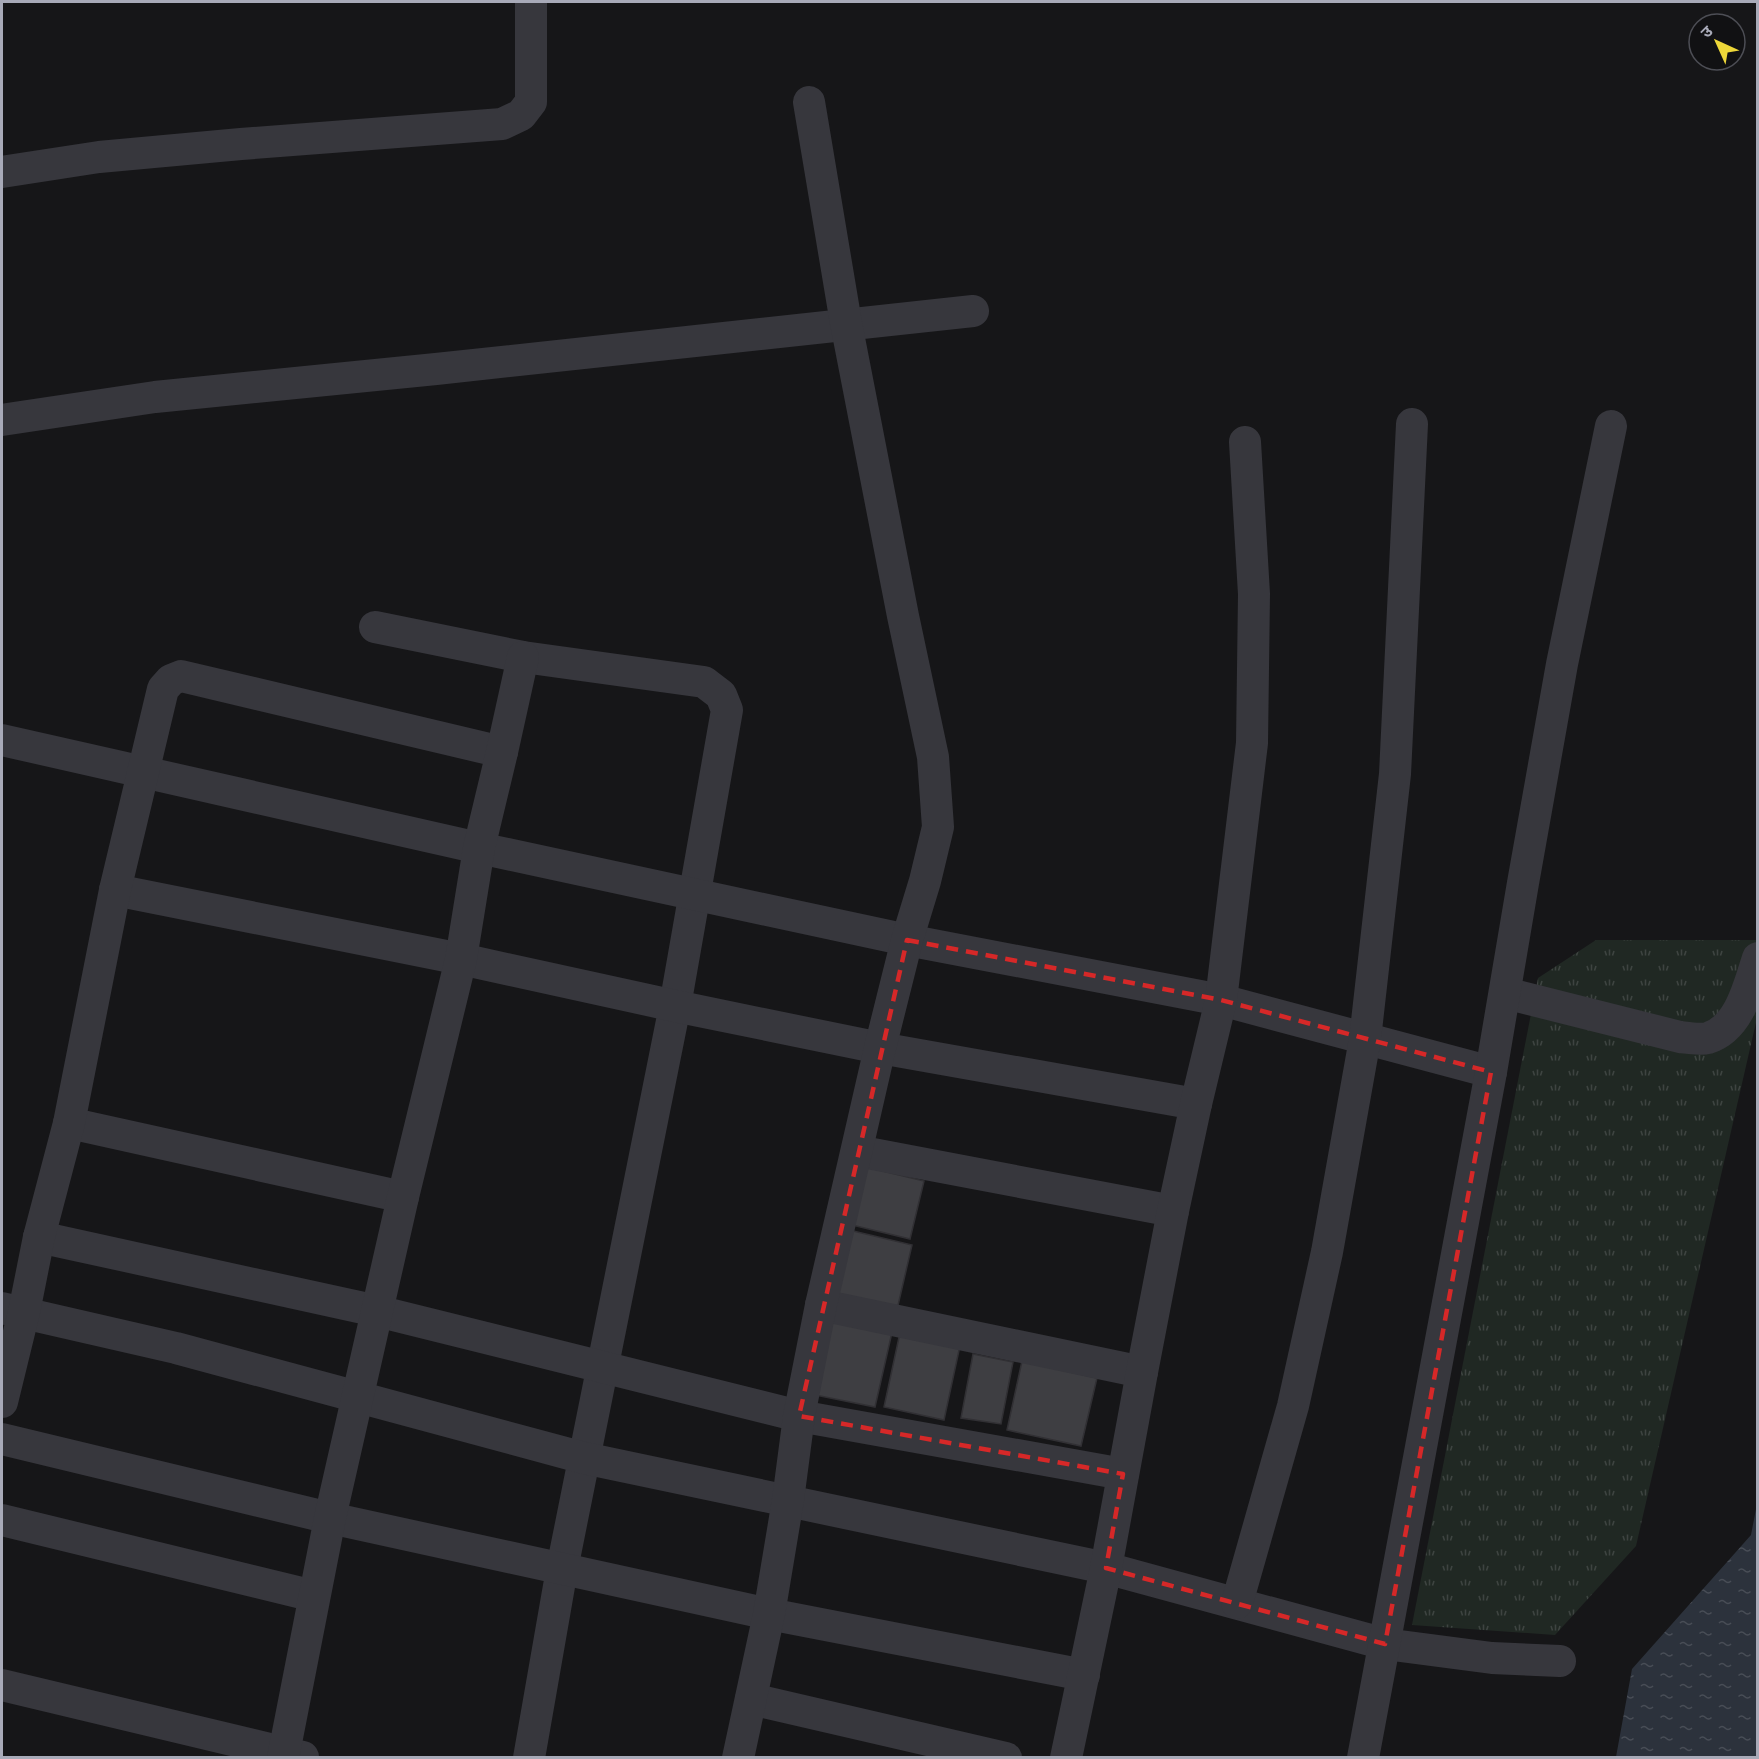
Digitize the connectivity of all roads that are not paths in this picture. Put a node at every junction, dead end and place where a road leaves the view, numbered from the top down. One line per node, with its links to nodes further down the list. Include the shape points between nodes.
1 (531, 2): 3 (street, via 531,102 521,115 502,124 99,157)
2 (809, 102): 5 (street)
3 (2, 172)
4 (972, 311): 5 (street)
5 (846, 323): 6 (street, via 154,397); 18 (street, via 933,757 938,827)
6 (2, 420)
7 (1412, 424): 24 (street, via 1395,774)
8 (1611, 426): 21 (street, via 1562,664)
9 (1245, 442): 22 (street, via 1254,594 1252,743)
10 (375, 627): 11 (street)
11 (523, 657): 13 (street); 17 (street, via 704,681 721,694 727,710)
12 (2, 740): 14 (street)
13 (502, 752): 14 (street, via 181,676 163,689); 15 (street)
14 (142, 771): 15 (street); 16 (street)
15 (479, 848): 17 (street); 19 (street)
16 (116, 890): 19 (street); 28 (street)
17 (696, 894): 18 (street); 23 (street)
18 (907, 940): 22 (street); 25 (street)
19 (461, 958): 23 (street); 30 (street)
20 (1758, 958): 21 (street, via 1743,1003 1726,1027 1707,1038 1680,1037)
21 (1505, 993): 26 (street)
22 (1221, 999): 24 (street); 27 (street)
23 (675, 1006): 25 (street); 36 (street)
24 (1365, 1039): 26 (street); 50 (street, via 1327,1252 1293,1407)
25 (880, 1048): 27 (street); 29 (street)
26 (1491, 1072): 52 (street)
27 (1196, 1104): 31 (street)
28 (69, 1124): 30 (street); 32 (street)
29 (857, 1151): 31 (street); 33 (street)
30 (403, 1197): 35 (street)
31 (1173, 1211): 37 (street)
32 (39, 1237): 34 (street); 35 (street)
33 (821, 1305): 37 (street); 40 (street)
34 (13, 1310): 38 (street, via 176,1348); 39 (street)
35 (377, 1311): 36 (street); 38 (street)
36 (602, 1367): 40 (street); 42 (street)
37 (1142, 1372): 43 (street)
38 (357, 1398): 42 (street); 45 (street)
39 (2, 1402)
40 (799, 1416): 43 (street); 44 (street)
41 (2, 1438): 45 (street)
42 (584, 1458): 44 (street); 48 (street)
43 (1123, 1474): 47 (street)
44 (789, 1500): 47 (street); 51 (street)
45 (330, 1518): 48 (street); 49 (street)
46 (2, 1520): 49 (street)
47 (1106, 1568): 50 (street); 54 (street)
48 (562, 1569): 51 (street); 58 (street)
49 (314, 1596): 57 (street)
50 (1237, 1603): 52 (street)
51 (769, 1614): 54 (street); 56 (street)
52 (1384, 1644): 53 (street, via 1492,1658); 62 (street)
53 (1560, 1661)
54 (1084, 1675): 61 (street)
55 (2, 1685): 57 (street)
56 (752, 1699): 59 (street); 60 (street)
57 (290, 1756)
58 (529, 1758)
59 (738, 1758)
60 (1006, 1758)
61 (1066, 1758)
62 (1363, 1758)

